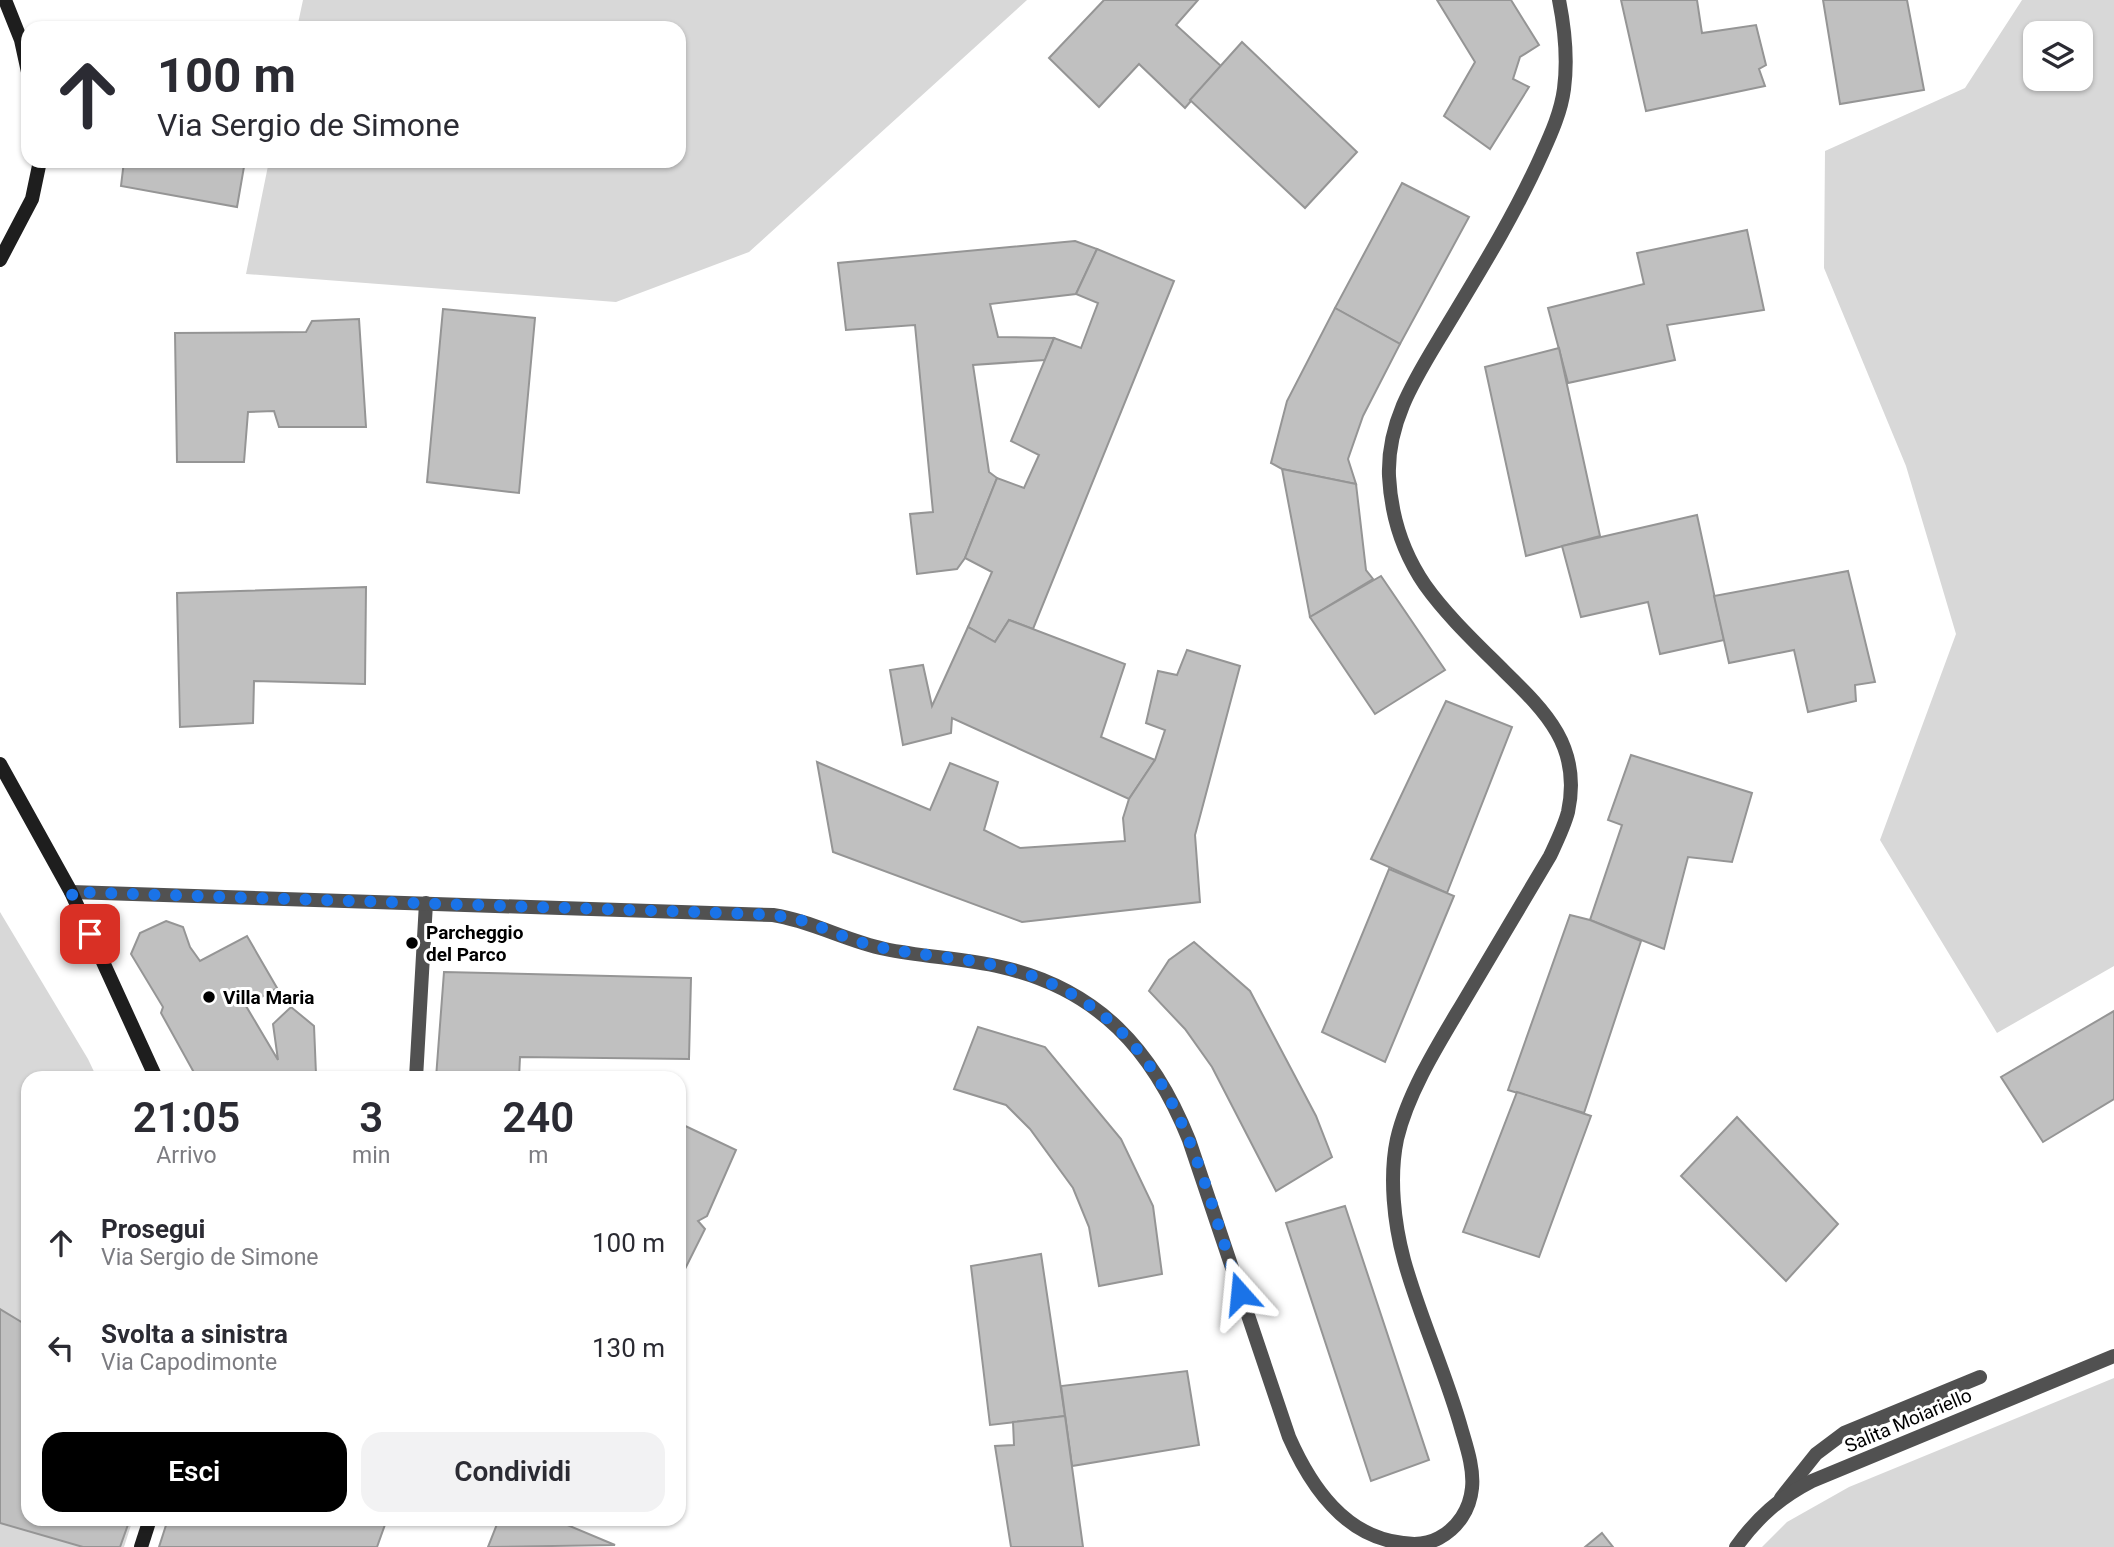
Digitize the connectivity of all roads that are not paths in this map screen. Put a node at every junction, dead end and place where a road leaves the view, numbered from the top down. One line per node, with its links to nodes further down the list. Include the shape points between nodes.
1 (5, 0): 3 (street)
2 (1559, 0): 8 (street, via 1566,59 1564,92 1554,126 1515,210 1409,390 1389,459 1397,525 1417,573 1551,720 1569,762 1571,788 1565,823 1550,856 1432,1055 1401,1124 1395,1155 1394,1201 1405,1260 1457,1412 1472,1474 1472,1489 1460,1522 1448,1534 1432,1542 1386,1541 1347,1520 1311,1480 1289,1437 1176,1107 1146,1058 1088,1002 1034,976 887,949 788,917)
3 (21, 40)
4 (39, 168): 5 (street, via 32,199)
5 (0, 260)
6 (0, 764): 7 (street)
7 (71, 892): 8 (street); 9 (street)
8 (426, 903): 10 (street)
9 (153, 1071)
10 (416, 1071)
11 (2114, 1356): 13 (street, Salita Moiariello, via 1812,1481)
12 (1980, 1377): 13 (street, via 1844,1433 1815,1454)
13 (1781, 1499): 16 (street, Salita Moiariello, via 1757,1519)
14 (148, 1526): 15 (street)
15 (141, 1547)
16 (1736, 1547)

